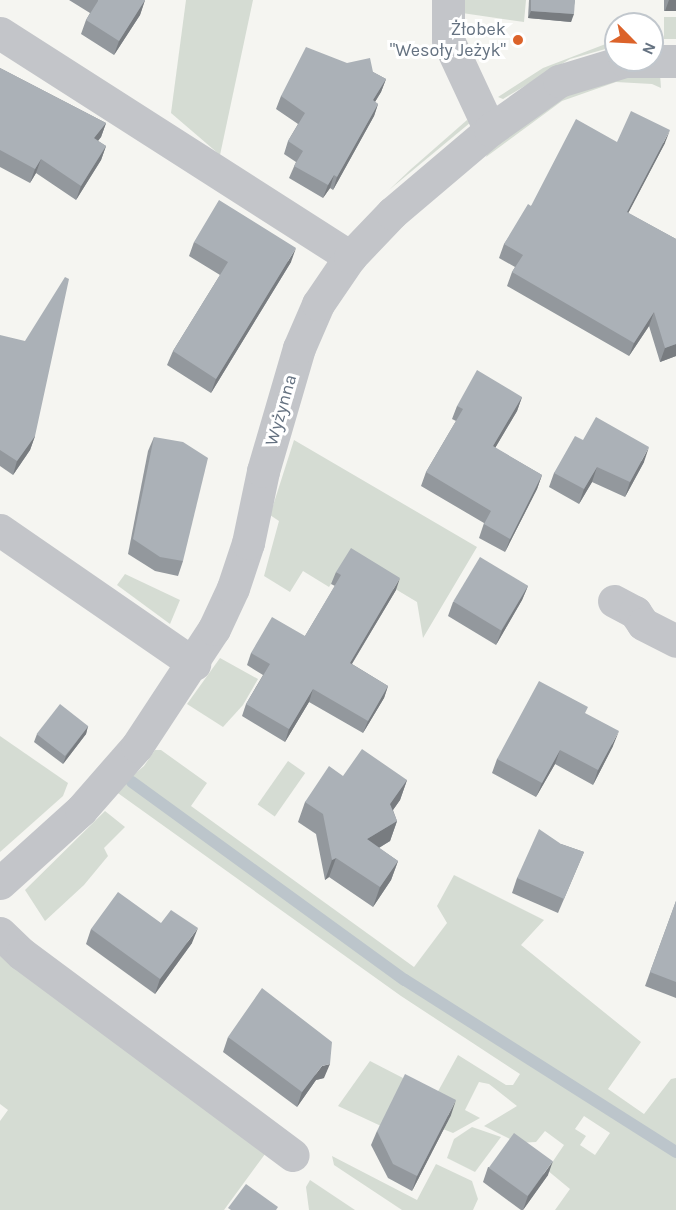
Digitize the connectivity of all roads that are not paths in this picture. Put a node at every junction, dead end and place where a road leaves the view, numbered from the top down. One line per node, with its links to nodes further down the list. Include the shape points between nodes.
1 (448, 0): 4 (street, via 448,40)
2 (0, 33): 5 (street)
3 (676, 61): 4 (street, Wyżynna, via 625,61 585,71 536,96)
4 (490, 130): 5 (street, Wyżynna, via 392,213)
5 (350, 257): 9 (street, Wyżynna, via 318,304 298,348 233,588)
6 (0, 530): 9 (street)
7 (614, 601): 8 (street, via 635,612 643,624)
8 (676, 641)
9 (194, 664): 10 (street, Wyżynna, via 137,746 81,810)
10 (0, 883)
11 (0, 933): 12 (street, via 22,954)
12 (293, 1155)

